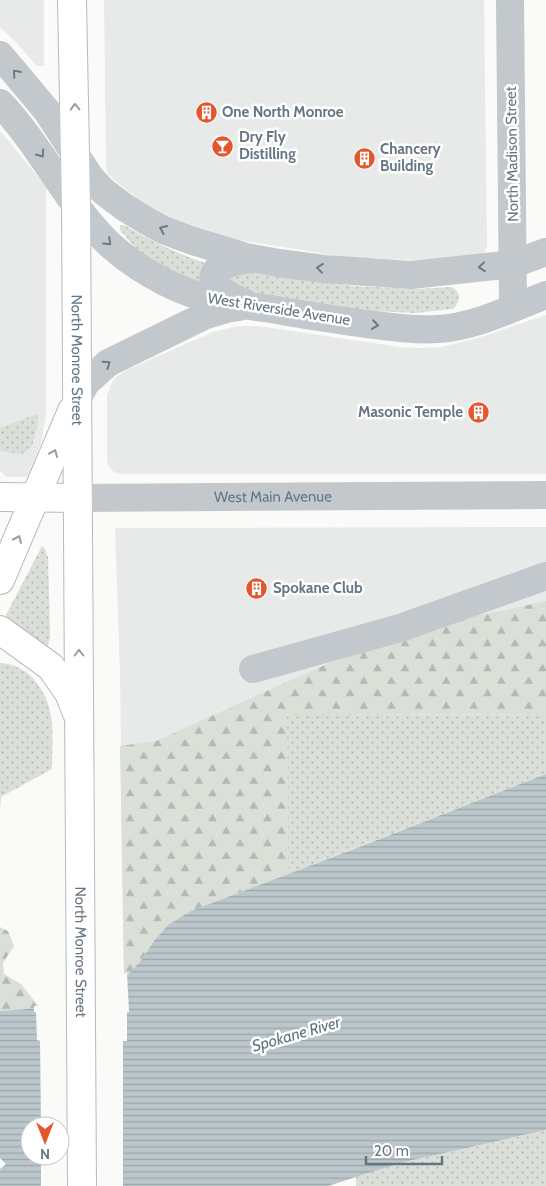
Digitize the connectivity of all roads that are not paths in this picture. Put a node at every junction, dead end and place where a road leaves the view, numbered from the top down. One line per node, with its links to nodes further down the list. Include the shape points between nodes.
1 (72, 0): 5 (main road, North Monroe Street, one-way to 1)
2 (510, 0): 9 (street, North Madison Street)
3 (0, 55): 5 (street, one-way to 3, via 47,111)
4 (0, 103): 6 (street, West Riverside Avenue, one-way to 6, via 19,123)
5 (75, 156): 6 (main road, North Monroe Street); 8 (street, one-way to 5, via 219,250 163,230 145,220 103,190)
6 (76, 205): 11 (street, West Riverside Avenue, one-way to 11, via 110,244 131,262 160,279 199,296); 13 (main road, North Monroe Street)
7 (546, 252): 9 (street)
8 (258, 259): 9 (street, one-way to 8, via 411,275 324,269); 11 (street, via 220,266 213,277 217,287)
9 (513, 264): 12 (street, North Madison Street)
10 (546, 295): 12 (street, West Riverside Avenue)
11 (250, 306): 12 (street, West Riverside Avenue, one-way to 12, via 402,329 440,329 476,322); 13 (street, one-way to 11, via 86,383 108,363 206,316)
12 (513, 307)
13 (76, 401): 16 (main road, one-way to 13); 17 (main road, North Monroe Street)
14 (546, 495): 17 (street, West Main Avenue)
15 (0, 497): 16 (main road, West Main Avenue)
16 (36, 498): 17 (main road, West Main Avenue); 19 (main road, one-way to 16)
17 (77, 498): 22 (main road, North Monroe Street, one-way to 17)
18 (546, 576): 21 (street, via 400,628)
19 (0, 580)
20 (0, 630): 22 (main road, North Monroe Street, via 51,667 69,693)
21 (253, 669)
22 (80, 720): 23 (main road, North Monroe Street)
23 (82, 1186)

